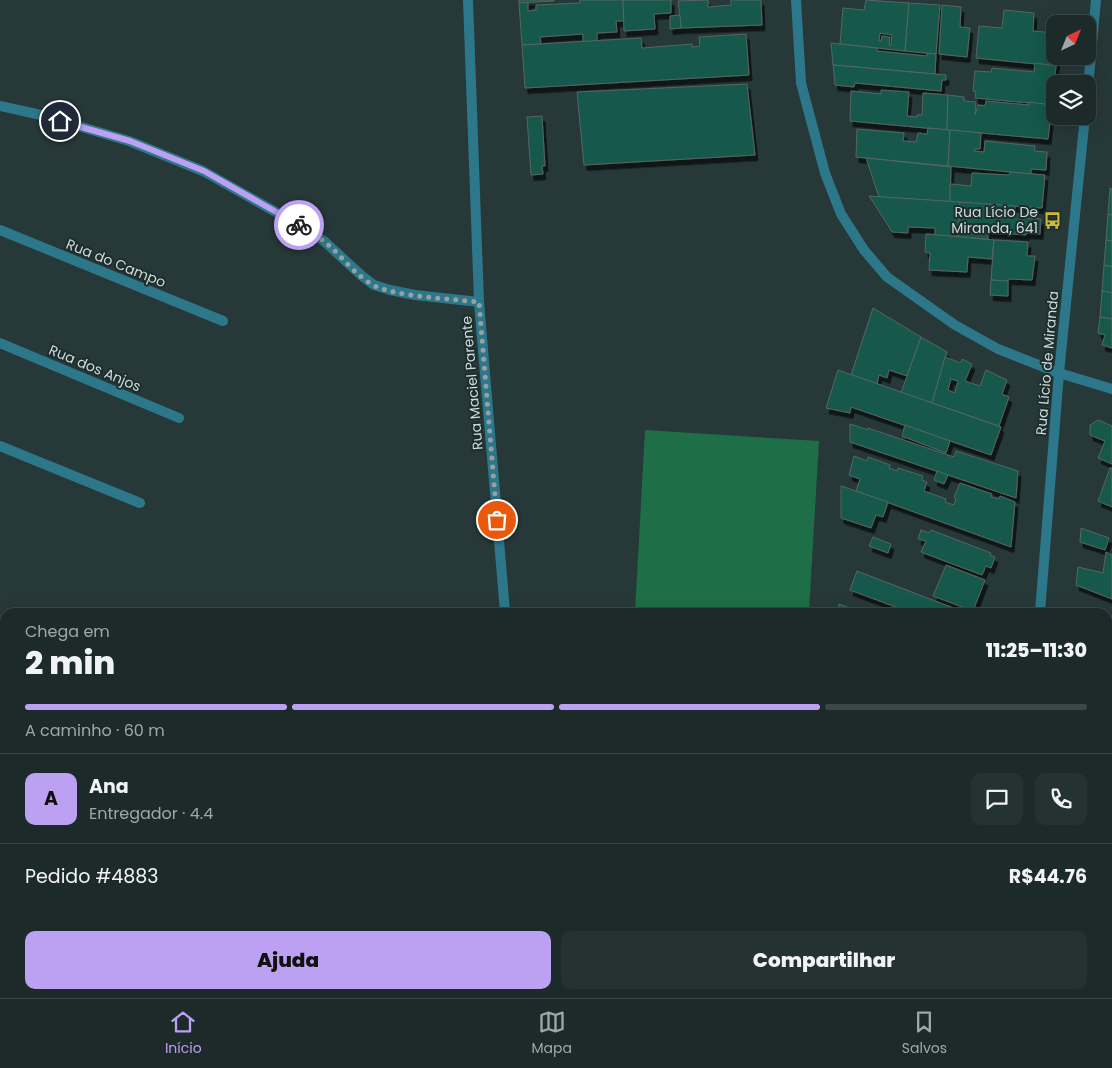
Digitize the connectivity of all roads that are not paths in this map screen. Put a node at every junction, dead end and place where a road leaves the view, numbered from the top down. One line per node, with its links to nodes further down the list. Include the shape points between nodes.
1 (468, 0): 8 (street, Rua Maciel Parente)
2 (796, 0): 11 (street, via 801,83 825,173 841,214 864,250 887,277 955,325 998,349)
3 (1096, 0): 4 (street)
4 (1089, 75)
5 (0, 106): 8 (street, via 130,141 204,171 324,241 374,285 415,295)
6 (1084, 125): 11 (street, Rua Lício de Miranda)
7 (0, 230): 9 (street, Rua do Campo)
8 (479, 302): 16 (street, Rua Maciel Parente)
9 (223, 320)
10 (0, 343): 13 (street, Rua dos Anjos)
11 (1059, 372): 12 (street); 17 (street, Rua Lício de Miranda)
12 (1112, 389)
13 (179, 418)
14 (0, 446): 15 (street)
15 (140, 503)
16 (505, 608)
17 (1040, 608)

